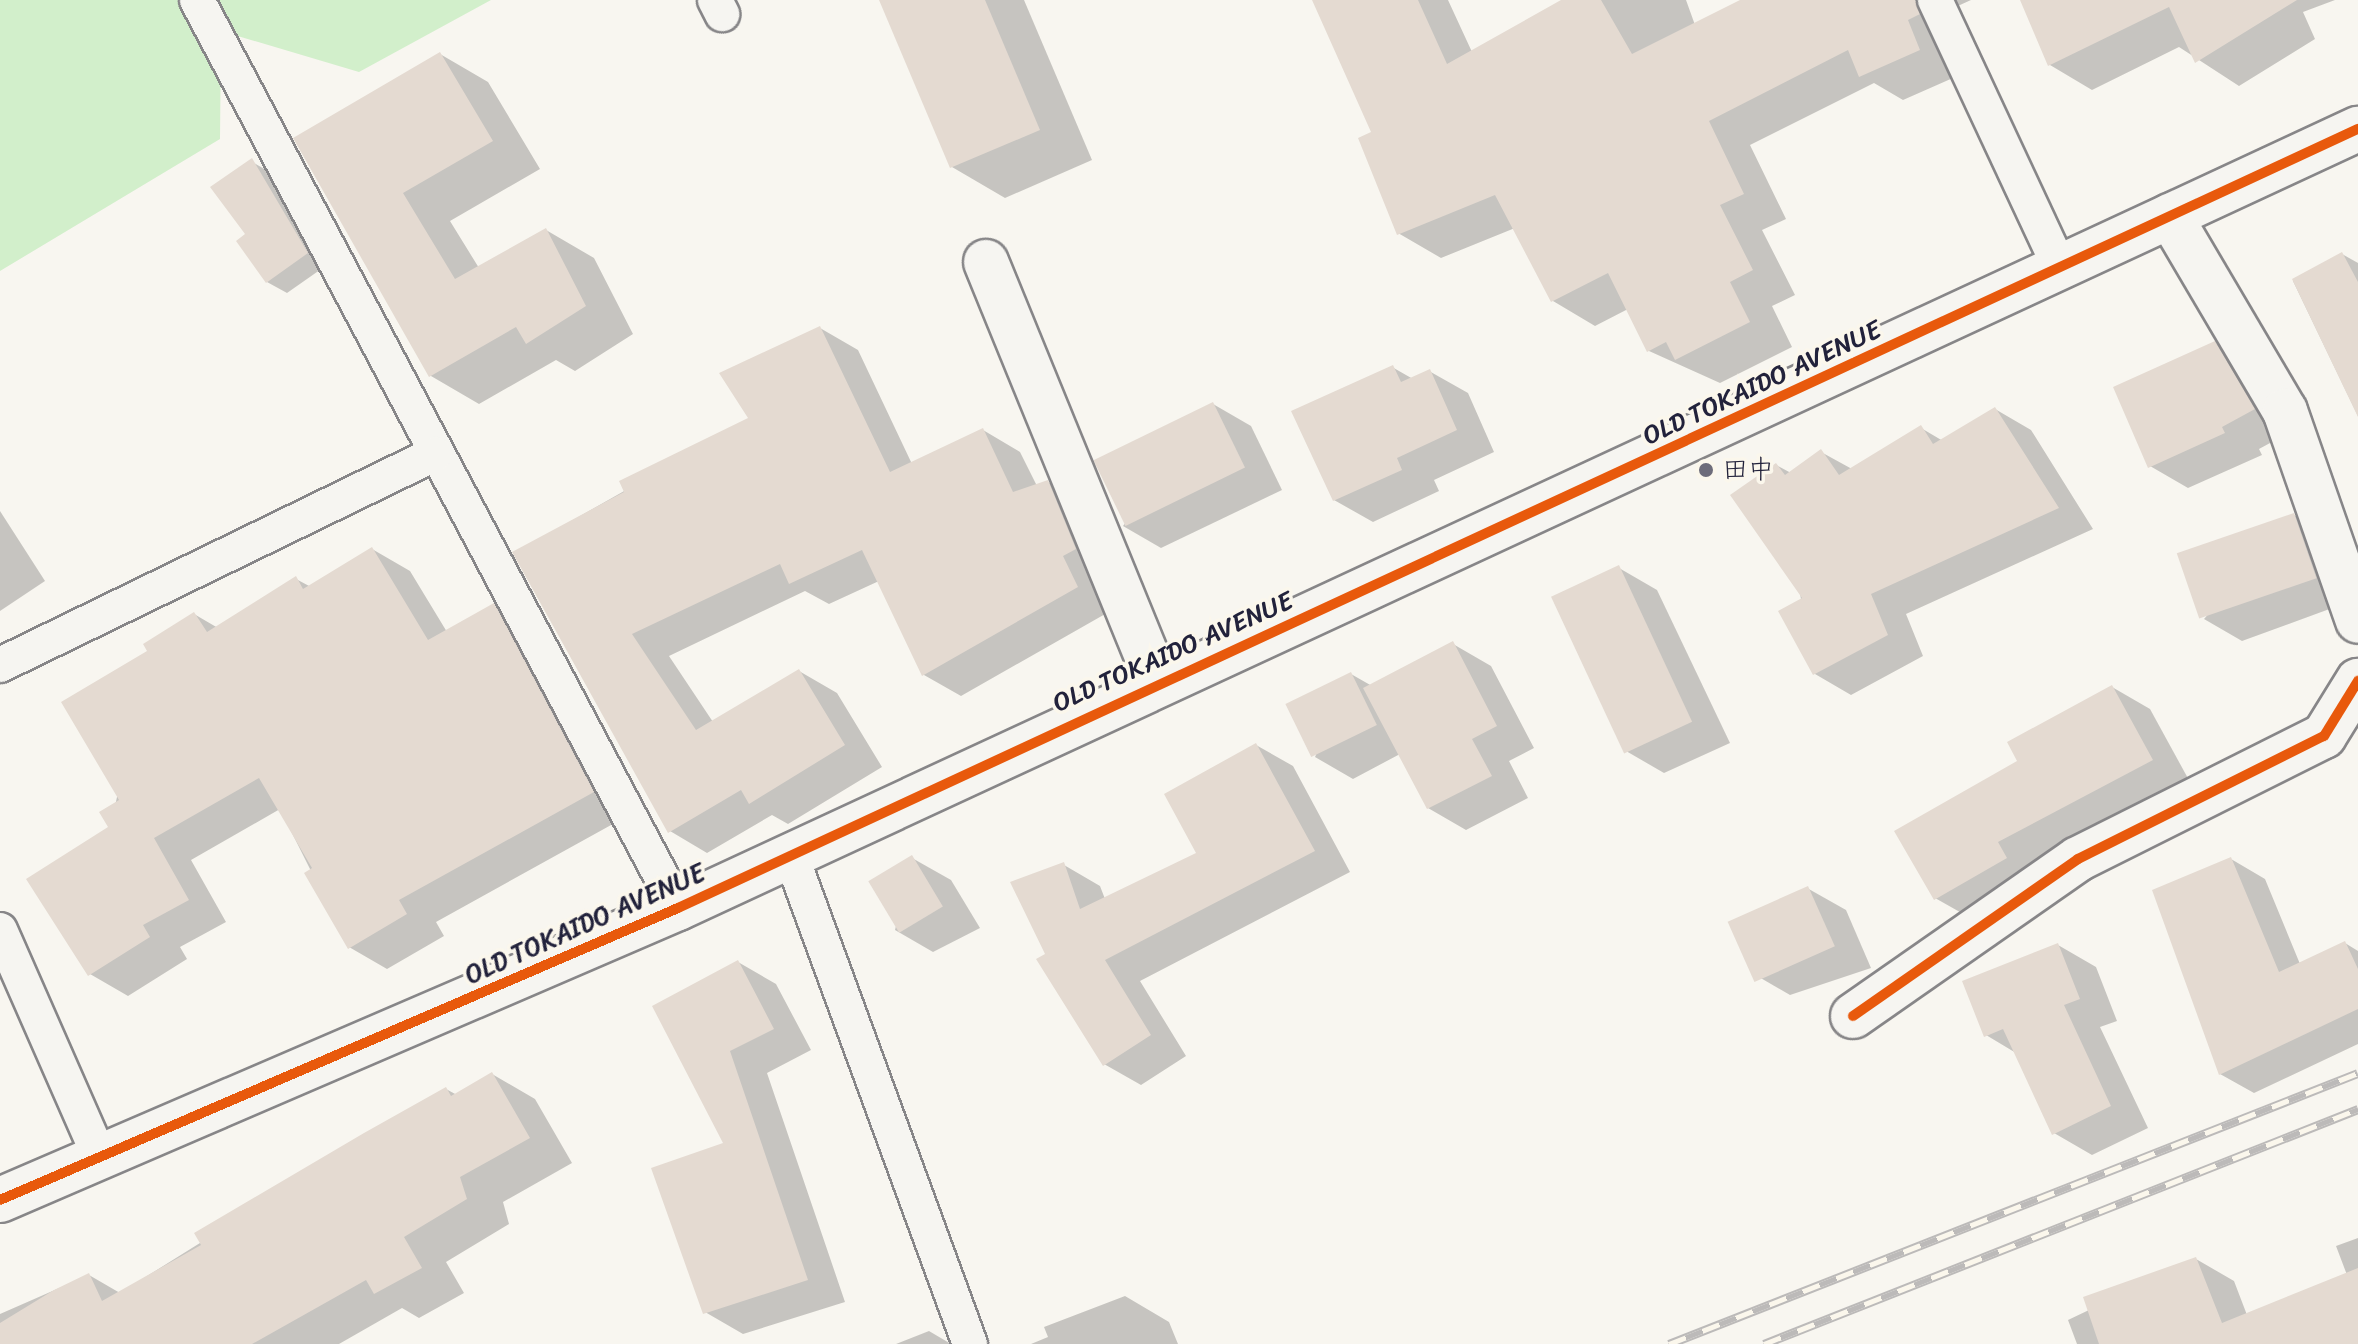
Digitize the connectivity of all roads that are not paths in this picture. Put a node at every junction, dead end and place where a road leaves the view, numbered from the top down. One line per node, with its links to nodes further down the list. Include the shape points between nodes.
1 (197, 0): 7 (lane)
2 (1935, 0): 6 (lane)
3 (2358, 129): 4 (main road, OLD TOKAIDO AVENUE)
4 (2170, 216): 6 (main road, OLD TOKAIDO AVENUE); 8 (main road, via 2285,411)
5 (986, 262): 10 (main road)
6 (2060, 268): 10 (main road, OLD TOKAIDO AVENUE)
7 (435, 454): 9 (lane); 13 (lane)
8 (2358, 621)
9 (0, 665)
10 (1157, 681): 12 (main road, OLD TOKAIDO AVENUE)
11 (2358, 681): 15 (main road, via 2324,736 2078,859)
12 (790, 853): 13 (main road, OLD TOKAIDO AVENUE); 18 (lane)
13 (678, 908): 16 (main road, OLD TOKAIDO AVENUE)
14 (0, 930): 16 (lane)
15 (1853, 1016)
16 (101, 1160): 17 (main road, OLD TOKAIDO AVENUE)
17 (0, 1200)
18 (970, 1344)

